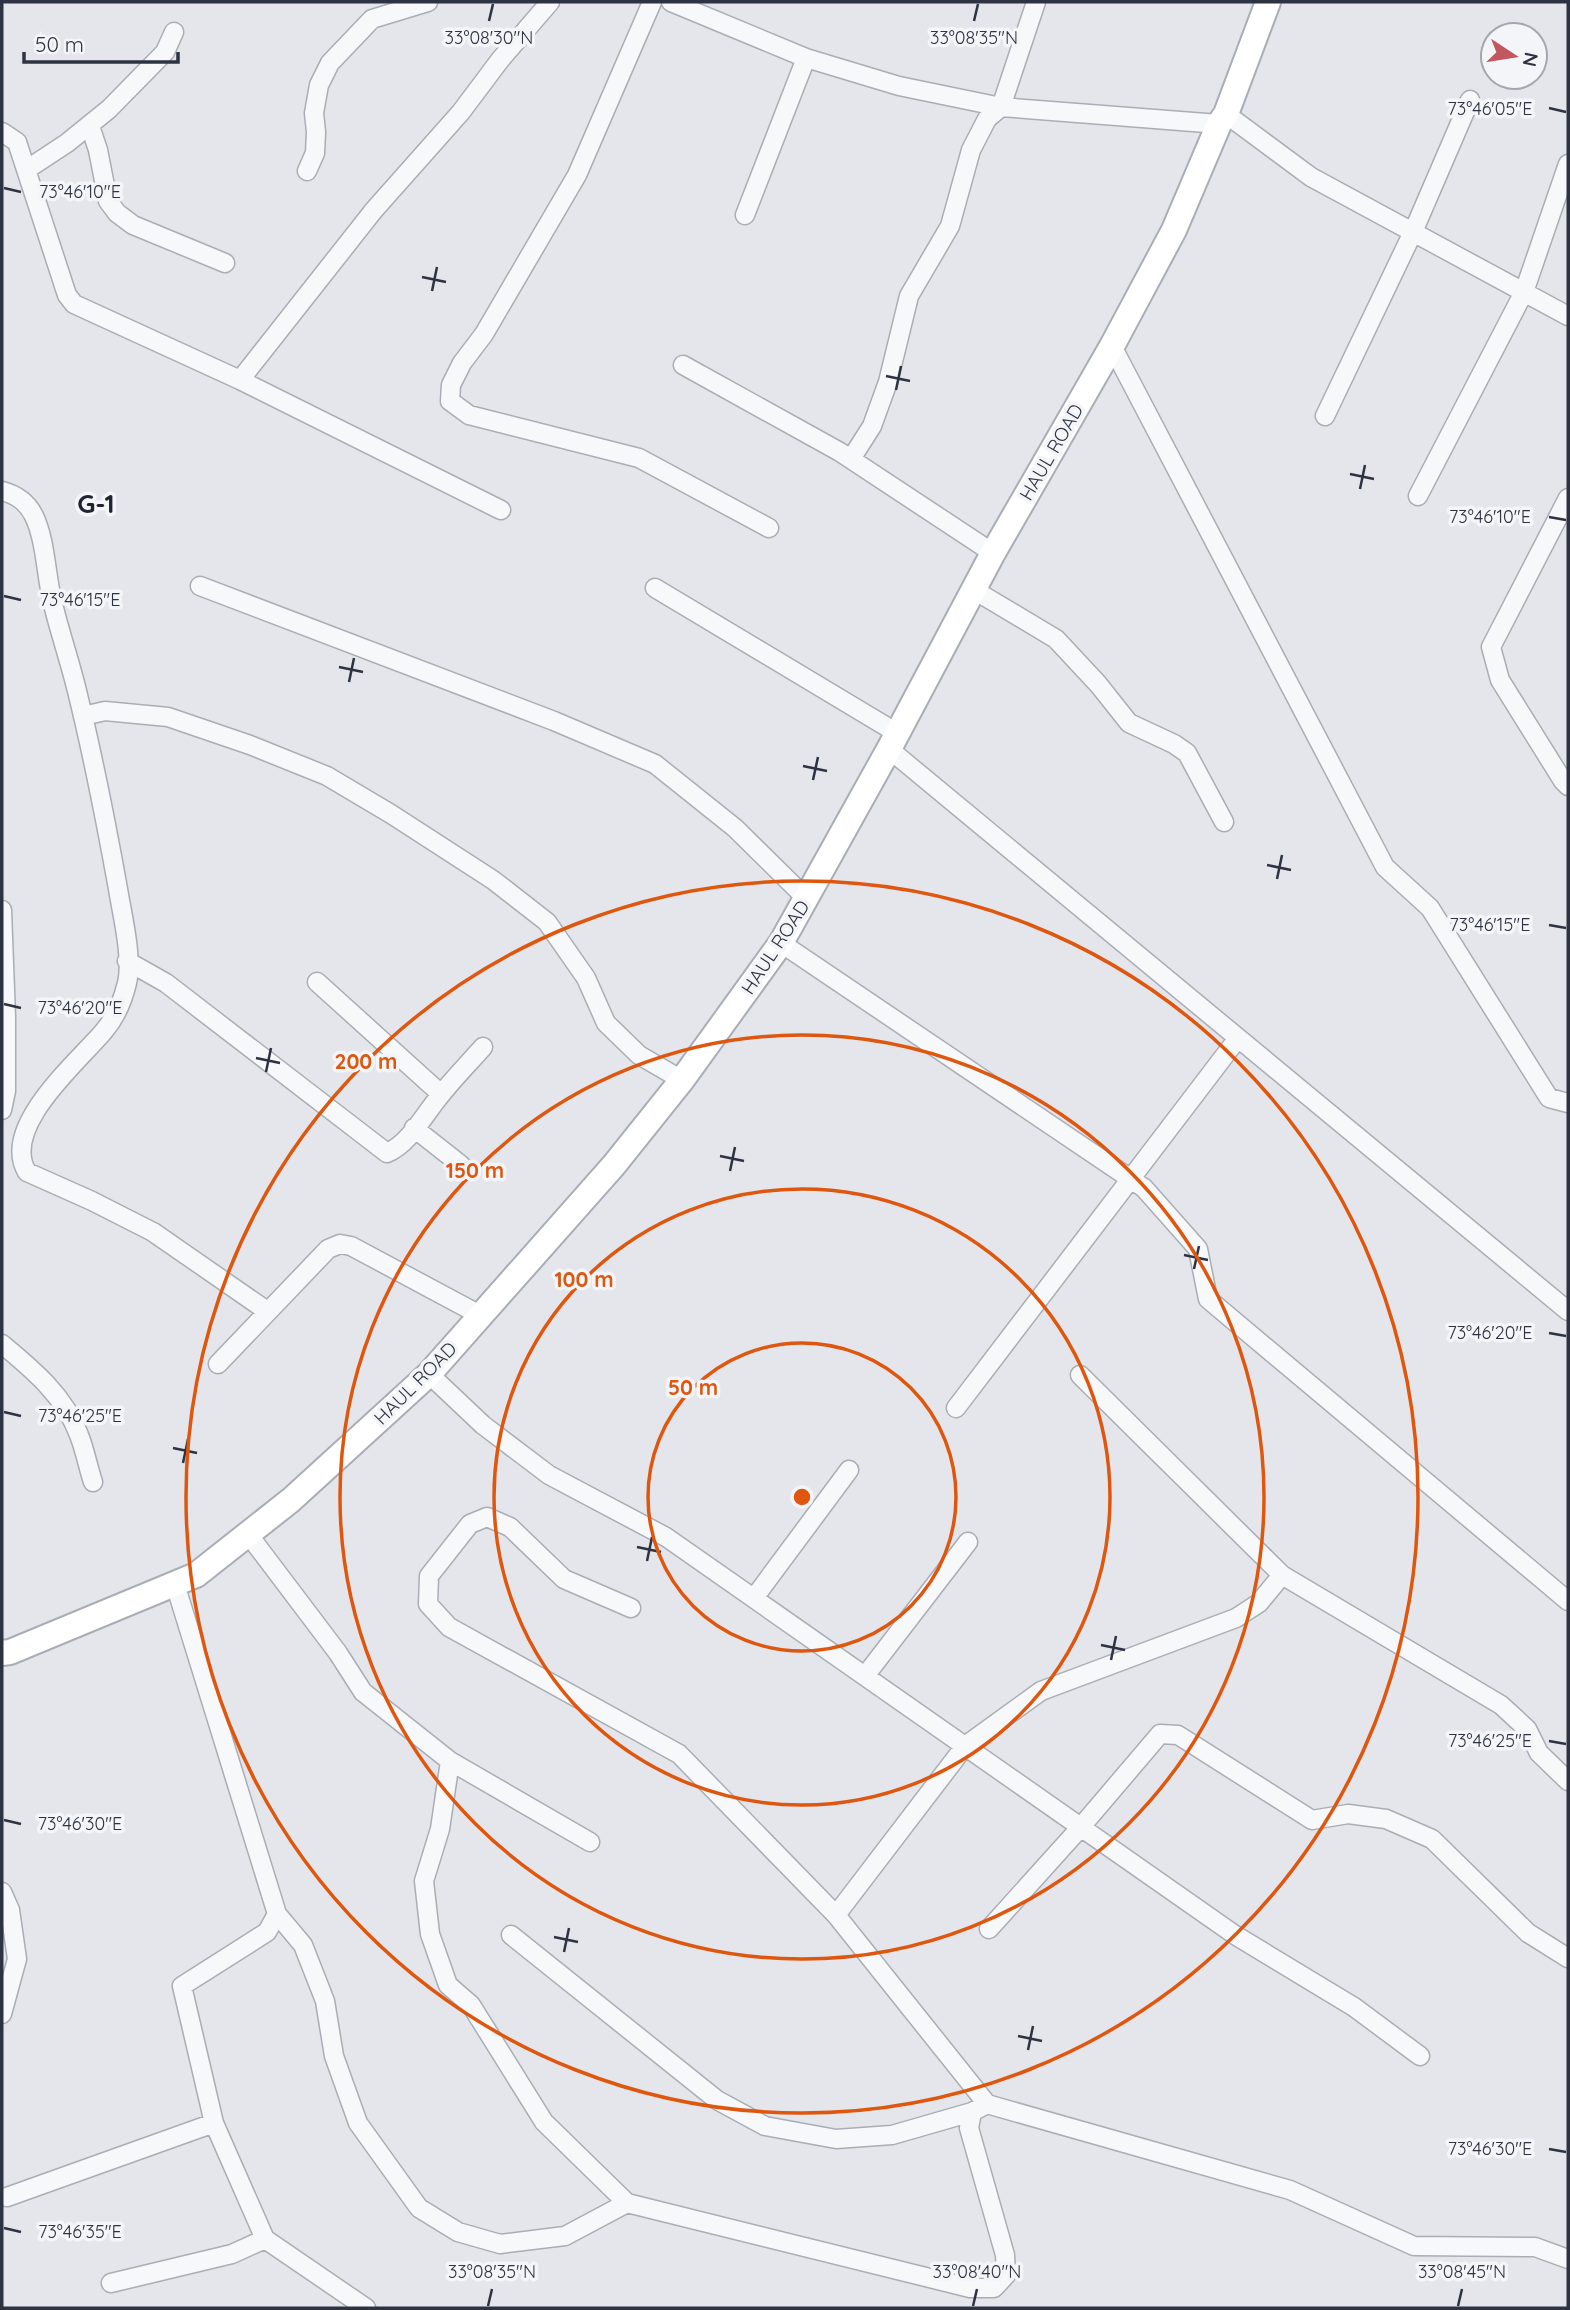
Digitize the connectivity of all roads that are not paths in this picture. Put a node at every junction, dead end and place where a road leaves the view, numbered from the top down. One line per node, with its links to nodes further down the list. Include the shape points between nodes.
1 (428, 2): 16 (street, via 372,19 330,63 319,85 315,153)
2 (550, 2): 24 (street, via 374,210)
3 (652, 2): 31 (street, via 577,175 484,334 462,363 451,385 450,401 469,415 639,458)
4 (671, 2): 8 (street)
5 (1037, 2): 10 (street)
6 (1268, 2): 11 (main road, HAUL ROAD)
7 (174, 32): 12 (street, via 165,52)
8 (806, 58): 10 (street, via 898,86); 17 (street)
9 (1470, 100): 18 (street)
10 (1001, 107): 11 (street); 26 (street, via 987,119 971,150 950,226 909,296 884,393 872,426)
11 (1223, 119): 18 (street, via 1311,177); 22 (main road, HAUL ROAD, via 1174,230)
12 (90, 127): 15 (street); 19 (street, via 108,201 117,213 132,225)
13 (2, 132): 15 (street, via 17,142)
14 (1568, 164): 20 (street)
15 (26, 170): 24 (street, via 67,295 74,304)
16 (307, 171)
17 (746, 215)
18 (1413, 232): 20 (street); 25 (street)
19 (225, 262)
20 (1524, 292): 21 (street); 28 (street)
21 (1568, 316)
22 (1112, 346): 32 (main road, HAUL ROAD); 49 (street, via 1385,867 1430,908 1549,1098)
23 (683, 365): 26 (street)
24 (240, 380): 30 (street)
25 (1325, 416)
26 (851, 459): 32 (street)
27 (2, 491): 36 (street, via 25,502 34,517)
28 (1418, 496)
29 (1568, 498): 38 (street, via 1491,647 1500,680)
30 (501, 510)
31 (769, 528)
32 (993, 553): 35 (main road, HAUL ROAD)
33 (200, 586): 40 (street, via 655,764 735,828)
34 (655, 588): 37 (street)
35 (974, 590): 37 (main road, HAUL ROAD); 39 (street, via 1056,639 1129,723 1187,753)
36 (83, 716): 43 (street, via 106,820); 47 (street, via 105,711 168,717 327,776 493,880 547,922 586,978 606,1023 639,1055)
37 (893, 741): 40 (main road, HAUL ROAD); 45 (street)
38 (1566, 780)
39 (1224, 822)
40 (806, 898): 42 (main road, HAUL ROAD)
41 (2, 910): 50 (street, via 6,1017)
42 (781, 943): 47 (main road, HAUL ROAD); 53 (street)
43 (127, 961): 51 (street, via 166,983 387,1153); 54 (street, via 128,981 118,1008 106,1029 24,1119 13,1163 153,1232)
44 (317, 982): 48 (street)
45 (1238, 1038): 53 (street); 55 (street)
46 (484, 1047): 48 (street)
47 (682, 1080): 56 (main road, HAUL ROAD, via 614,1165)
48 (441, 1094): 51 (street)
49 (1568, 1103)
50 (2, 1110)
51 (414, 1128): 52 (street)
52 (461, 1166)
53 (1131, 1179): 61 (street); 69 (street, via 1198,1249 1209,1299)
54 (267, 1311): 56 (street, via 328,1249 340,1244); 58 (street)
55 (1568, 1311)
56 (480, 1315): 59 (main road, HAUL ROAD)
57 (2, 1344): 63 (street, via 41,1376 66,1411 79,1433)
58 (218, 1364)
59 (429, 1374): 64 (main road, HAUL ROAD); 68 (street, via 483,1425 549,1475 666,1537)
60 (1080, 1375): 66 (street)
61 (956, 1408)
62 (849, 1470): 68 (street)
63 (93, 1482)
64 (248, 1534): 67 (main road, HAUL ROAD, via 196,1575); 74 (street, via 363,1692)
65 (968, 1542): 72 (street)
66 (1282, 1575): 73 (street, via 1259,1604 1236,1618 1041,1691); 75 (street, via 1501,1705 1527,1729 1539,1753)
67 (176, 1584): 71 (main road, HAUL ROAD); 79 (street)
68 (754, 1598): 72 (street)
69 (1568, 1601)
70 (631, 1608): 80 (street, via 564,1579 510,1527 487,1517 470,1524 429,1576 428,1604 449,1628 678,1754)
71 (2, 1653)
72 (865, 1676): 73 (street)
73 (965, 1746): 76 (street); 80 (street)
74 (450, 1761): 77 (street); 89 (street, via 440,1829 424,1881 430,1934 448,1985 471,2004 544,2122)
75 (1568, 1781)
76 (1080, 1828): 81 (street); 83 (street, via 1160,1734 1178,1735 1311,1820 1349,1814 1386,1819 1432,1839 1528,1933); 85 (street, via 1235,1936 1354,2007)
77 (590, 1842)
78 (2, 1892): 84 (street, via 10,1910 17,1959)
79 (277, 1914): 87 (street, via 267,1932 182,1986); 89 (street, via 303,1945 325,2001 334,2056 358,2123 419,2208 458,2232 500,2244 565,2236)
80 (836, 1915): 86 (street)
81 (989, 1928)
82 (511, 1935): 86 (street, via 717,2100 765,2126 836,2139 892,2135)
83 (1568, 1958)
84 (2, 2014)
85 (1420, 2056)
86 (979, 2108): 89 (street, via 969,2128 1005,2255 1006,2275 995,2288 970,2288); 91 (street, via 1290,2190 1414,2246 1535,2247)
87 (214, 2123): 88 (street); 90 (street)
88 (7, 2197)
89 (627, 2203)
90 (265, 2239): 92 (street, via 232,2254); 93 (street)
91 (1568, 2259)
92 (111, 2283)
93 (366, 2308)

